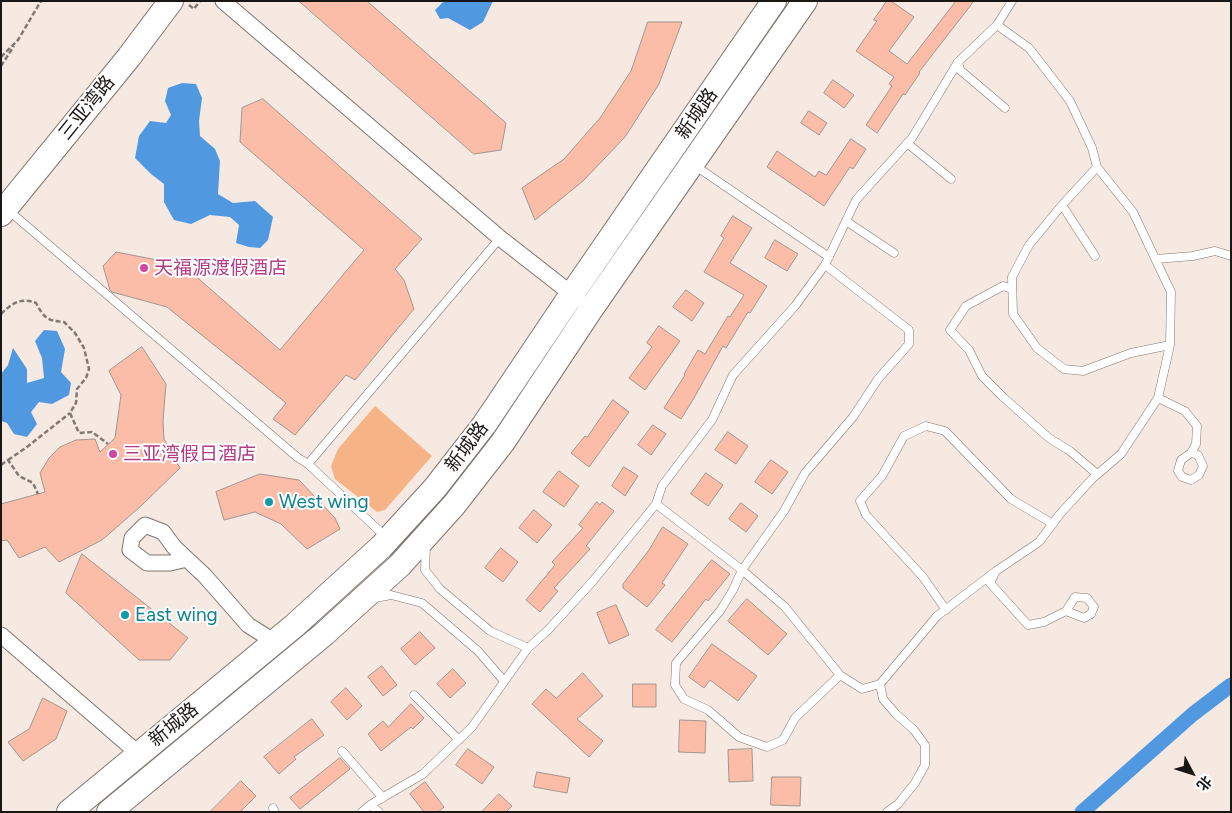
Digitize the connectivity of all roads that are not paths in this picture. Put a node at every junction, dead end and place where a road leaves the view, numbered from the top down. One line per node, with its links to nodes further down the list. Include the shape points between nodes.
1 (171, 1): 14 (main road, 三亚湾路)
2 (224, 1): 16 (street)
3 (774, 1): 24 (main road, 新城路)
4 (806, 1): 10 (main road, 新城路)
5 (1012, 1): 6 (lane)
6 (997, 24): 7 (lane); 11 (lane, via 1030,48 1070,101 1092,148)
7 (958, 62): 8 (lane, via 960,70); 9 (lane)
8 (1005, 108)
9 (907, 144): 12 (lane); 15 (lane, via 856,200)
10 (692, 163): 20 (lane); 25 (main road, 新城路)
11 (1097, 167): 13 (lane); 21 (lane, via 1133,212)
12 (951, 179)
13 (1062, 205): 18 (lane); 23 (lane, via 1029,246 1012,277)
14 (3, 211): 29 (lane)
15 (846, 222): 17 (lane); 20 (lane)
16 (500, 238): 24 (street); 29 (lane)
17 (894, 252)
18 (1095, 256)
19 (1231, 256): 21 (lane, via 1215,251)
20 (829, 257): 22 (lane)
21 (1156, 259): 26 (lane, via 1171,292)
22 (825, 265): 31 (lane, via 796,306 733,375 712,420 662,486); 36 (lane, via 909,330 909,344 878,379 854,417 805,473 784,511)
23 (1012, 289): 26 (lane, via 1013,314 1037,348 1064,369 1083,371 1131,353); 30 (lane, via 1004,286 966,306 950,330 968,350 982,376 1003,398)
24 (572, 294): 25 (street); 34 (main road, 新城路, via 484,425 435,488)
25 (591, 309): 33 (main road, 新城路, via 503,442)
26 (1170, 345): 27 (lane)
27 (1158, 398): 28 (lane, via 1185,411 1197,426 1196,444); 30 (lane, via 1121,454)
28 (1191, 453)
29 (308, 464): 34 (lane)
30 (1097, 474): 32 (lane)
31 (656, 504): 36 (lane); 43 (lane, via 593,582)
32 (1053, 524): 37 (lane, via 1039,542); 39 (lane, via 1011,499 945,431 926,426 904,436 882,476 860,501 866,515 923,577)
33 (426, 536): 38 (main road, 新城路); 43 (lane, via 425,570 440,589 490,631)
34 (388, 539): 42 (main road, 新城路)
35 (187, 559): 42 (street, via 248,625)
36 (742, 570): 44 (lane, via 785,607); 44 (lane, via 720,611 676,663 675,685 684,699 708,710 739,737 767,748 783,740 795,718)
37 (996, 572): 39 (lane); 40 (lane, via 990,583 1028,625 1044,622)
38 (360, 601): 45 (lane, via 391,594 422,603 478,651); 55 (main road, 新城路)
39 (946, 610): 46 (lane, via 937,616)
40 (1066, 611)
41 (1, 635): 50 (street)
42 (275, 642): 50 (main road, 新城路)
43 (528, 648): 45 (lane)
44 (840, 675): 46 (lane, via 862,690)
45 (504, 681): 48 (lane)
46 (880, 684): 53 (lane, via 883,699 925,745 925,765 915,783)
47 (414, 695): 48 (lane)
48 (459, 740): 51 (lane, via 422,774)
49 (342, 751): 51 (lane)
50 (139, 754): 54 (main road, 新城路)
51 (383, 798): 52 (lane)
52 (370, 805): 56 (lane); 57 (lane)
53 (891, 810)
54 (68, 812)
55 (109, 812)
56 (362, 812)
57 (379, 812)

